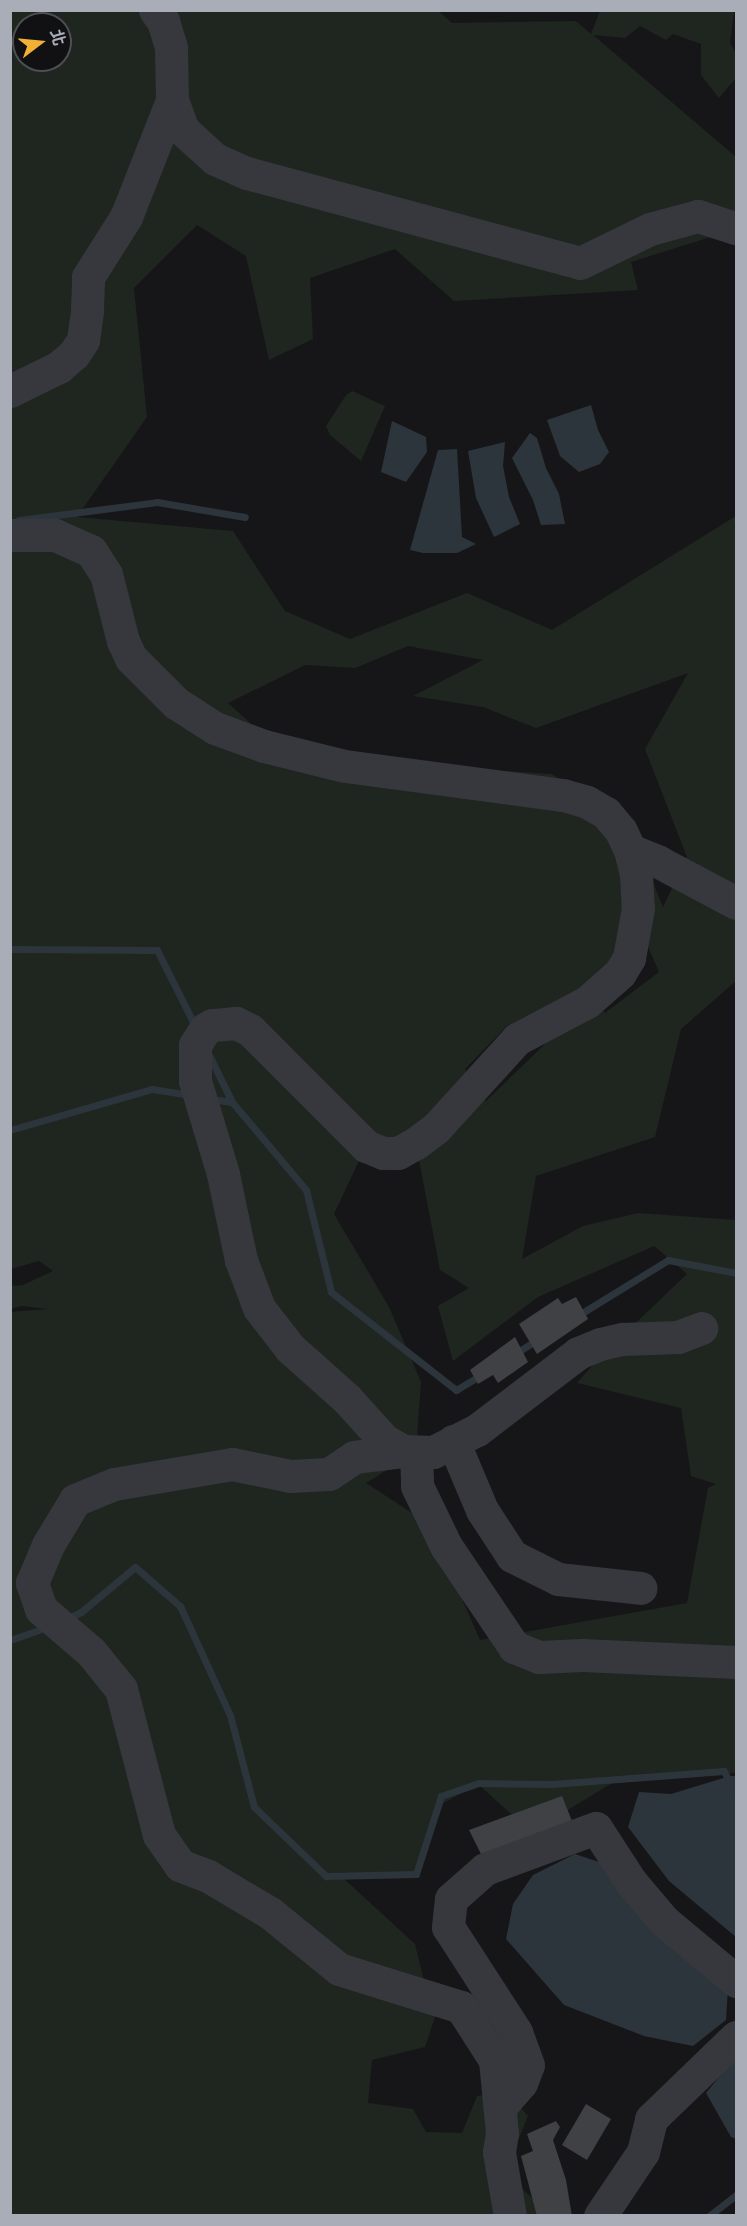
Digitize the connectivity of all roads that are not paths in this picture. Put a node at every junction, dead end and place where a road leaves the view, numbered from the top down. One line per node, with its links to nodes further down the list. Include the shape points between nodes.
1 (155, 10): 2 (street, via 163,21 171,48)
2 (172, 100): 3 (street, via 183,130 195,143 215,159 247,174 580,263 650,229 698,216); 4 (street, via 126,217 88,276 83,340 59,367)
3 (736, 228)
4 (10, 392)
5 (10, 535): 6 (street, via 55,536 91,551 110,583 123,641 131,658 183,710 225,734 345,766 563,795 606,813)
6 (630, 850): 7 (street); 10 (street, via 638,908 629,958 620,973 587,1002 517,1039 436,1128 398,1153 383,1153 366,1146 250,1030 236,1023 212,1025 195,1045 195,1081 255,1300 290,1348 347,1399 384,1440)
7 (736, 903)
8 (701, 1328): 9 (street, via 678,1337 622,1338 578,1353 477,1430)
9 (453, 1441): 10 (street, via 433,1452); 11 (street, via 482,1510 512,1557 558,1579)
10 (410, 1452): 12 (street, via 417,1486 446,1546 514,1647 539,1657 582,1655); 15 (street, via 354,1457 329,1474 290,1476 232,1464 114,1484 75,1500 48,1545 32,1583 41,1609 91,1652 121,1689 159,1836 180,1865 208,1876 270,1913 339,1969 461,2007 495,2060)
11 (641, 1588)
12 (736, 1662)
13 (736, 1981): 15 (street, via 664,1921 631,1882 596,1828 485,1869 451,1899 448,1927 516,2032 528,2066)
14 (736, 2037): 17 (street, via 651,2119 643,2152)
15 (500, 2107): 16 (street, via 499,2152)
16 (510, 2216)
17 (600, 2216)

